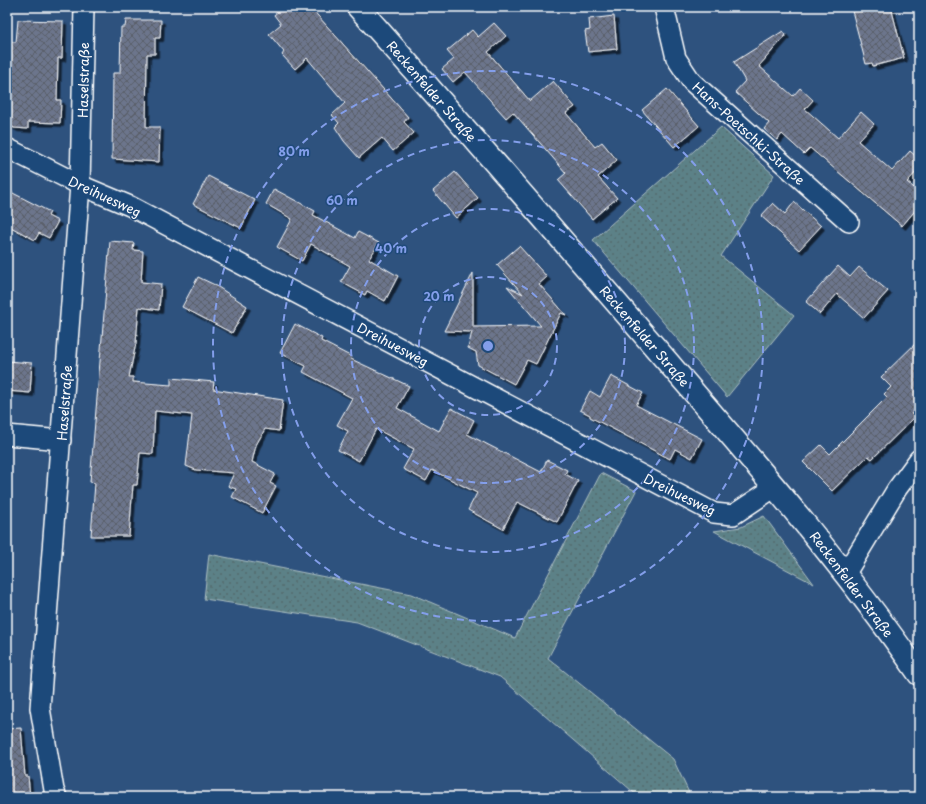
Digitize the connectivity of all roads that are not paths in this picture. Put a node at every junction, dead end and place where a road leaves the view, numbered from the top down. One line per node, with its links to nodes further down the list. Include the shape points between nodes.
1 (84, 7): 5 (street, Haselstraße)
2 (358, 7): 10 (street, Reckenfelder Straße)
3 (664, 7): 6 (street, Hans-Poetschki-Straße, via 676,58 692,82)
4 (7, 148): 5 (street, Dreihuesweg)
5 (80, 185): 8 (street, Haselstraße); 10 (street, Dreihuesweg, via 130,206 714,514 733,515)
6 (849, 222)
7 (7, 436): 8 (street)
8 (61, 440): 13 (street, Haselstraße, via 40,708)
9 (919, 458): 11 (street)
10 (775, 487): 11 (street, Reckenfelder Straße)
11 (846, 573): 12 (street, Reckenfelder Straße)
12 (919, 674)
13 (57, 797)

